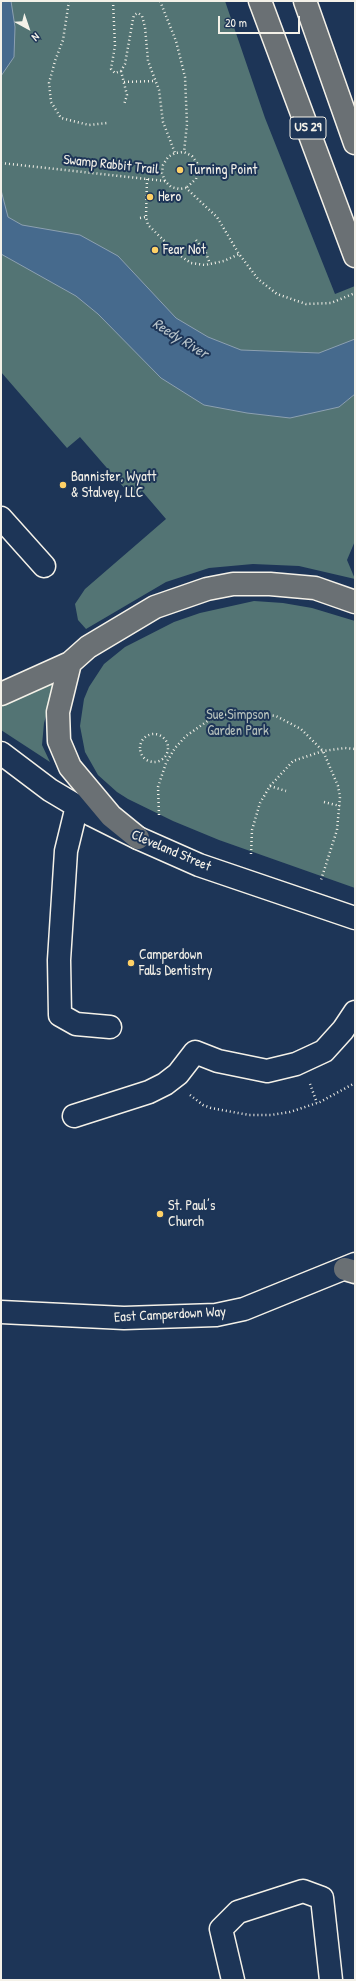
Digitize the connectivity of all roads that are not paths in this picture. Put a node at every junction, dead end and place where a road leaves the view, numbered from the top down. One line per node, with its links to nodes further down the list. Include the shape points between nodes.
1 (260, 1): 4 (main road, US 29)
2 (305, 1): 3 (main road, US 29)
3 (355, 143)
4 (355, 256)
5 (1, 518): 6 (street)
6 (44, 566)
7 (355, 602): 8 (main road, via 315,588 270,584 233,584 207,589 155,607 88,647)
8 (70, 663): 9 (main road); 12 (main road, via 58,712 59,741 70,767 111,816)
9 (1, 694)
10 (4, 762): 11 (street, Cleveland Street)
11 (78, 806): 12 (street, Cleveland Street); 15 (street, via 66,851 59,960 60,1015 76,1024)
12 (138, 838): 13 (street, Cleveland Street, via 199,865)
13 (355, 918)
14 (355, 1012): 16 (street, via 324,1051 296,1064 267,1071 218,1061 195,1052 178,1074 165,1084 149,1092)
15 (110, 1027)
16 (74, 1116)
17 (352, 1269): 18 (street, East Camperdown Way, via 244,1309 216,1315 124,1318)
18 (1, 1312)
19 (233, 1980): 20 (street, via 221,1929 238,1912 303,1891 322,1898)
20 (331, 1980)

